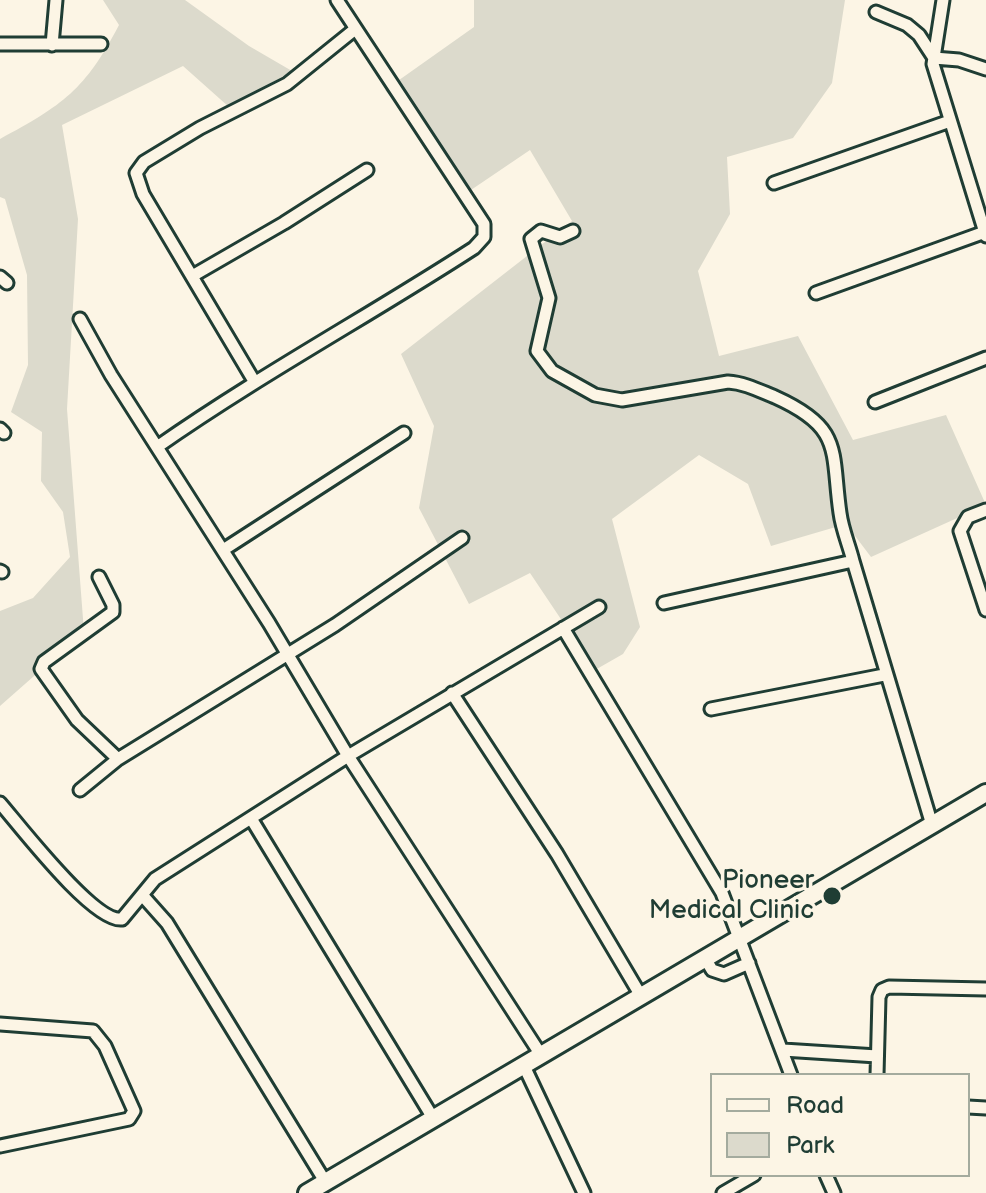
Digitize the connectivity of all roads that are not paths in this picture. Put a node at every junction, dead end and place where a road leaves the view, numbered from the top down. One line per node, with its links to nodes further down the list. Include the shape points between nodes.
1 (56, 0): 8 (street)
2 (337, 0): 5 (street)
3 (943, 0): 9 (street)
4 (876, 12): 9 (street, via 907,25)
5 (354, 30): 18 (street, via 287,84 200,128 139,167 138,185); 22 (street, via 484,224 485,234 474,248 389,303)
6 (0, 44): 8 (street)
7 (101, 44): 8 (street)
8 (52, 45)
9 (934, 58): 10 (street); 11 (street)
10 (986, 69)
11 (950, 121): 13 (street); 15 (street)
12 (367, 170): 18 (street)
13 (774, 183)
14 (986, 189): 15 (street)
15 (972, 194): 17 (street)
16 (573, 231): 29 (street, via 558,237 541,231 531,239 549,298 537,342 545,365 604,398 622,400 739,382 785,402 819,426 830,442)
17 (985, 234): 19 (street)
18 (194, 275): 22 (street)
19 (816, 293)
20 (80, 319): 25 (street)
21 (986, 358): 23 (street)
22 (254, 381): 25 (street)
23 (875, 402)
24 (404, 433): 28 (street)
25 (157, 447): 28 (street)
26 (986, 510): 33 (street, via 968,517 960,531)
27 (462, 538): 35 (street)
28 (223, 550): 35 (street)
29 (853, 561): 31 (street); 36 (street)
30 (99, 577): 40 (street, via 113,612 41,669 77,720)
31 (664, 603)
32 (599, 607): 34 (street)
33 (986, 610)
34 (563, 628): 37 (street); 47 (street, via 722,893)
35 (288, 655): 39 (street); 40 (street)
36 (884, 675): 38 (street); 45 (street)
37 (452, 693): 39 (street); 51 (street)
38 (711, 709)
39 (348, 756): 44 (street); 54 (street)
40 (118, 759): 41 (street)
41 (80, 790)
42 (986, 793): 45 (street)
43 (0, 803): 46 (street, via 104,914 122,919)
44 (252, 820): 46 (street, via 155,879); 59 (street)
45 (932, 825): 47 (street)
46 (143, 896): 62 (street, via 167,923)
47 (739, 937): 48 (street); 49 (street)
48 (705, 958): 49 (street, via 712,970 724,974); 51 (street)
49 (749, 963): 53 (street)
50 (986, 989): 55 (street, via 885,988 879,997)
51 (641, 996): 54 (street)
52 (0, 1024): 60 (street, via 93,1031 134,1111 129,1119)
53 (783, 1050): 55 (street); 57 (street)
54 (541, 1055): 56 (street)
55 (877, 1056): 58 (street)
56 (524, 1066): 59 (street); 64 (street)
57 (790, 1073)
58 (877, 1073)
59 (433, 1118): 62 (street)
60 (0, 1146)
61 (751, 1177): 65 (street)
62 (326, 1183): 63 (street)
63 (307, 1193)
64 (584, 1193)
65 (723, 1193)

